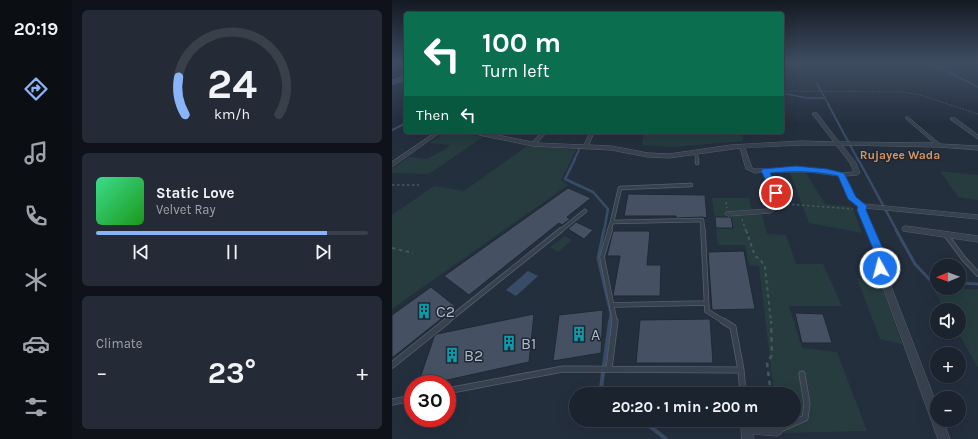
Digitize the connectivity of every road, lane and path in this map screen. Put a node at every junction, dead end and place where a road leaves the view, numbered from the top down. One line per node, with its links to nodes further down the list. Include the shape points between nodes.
1 (784, 90): 3 (path, via 903,92)
2 (815, 114): 12 (street)
3 (978, 114)
4 (908, 118): 13 (street)
5 (953, 119): 10 (street)
6 (436, 134): 19 (street)
7 (484, 134): 11 (street)
8 (543, 134): 11 (street)
9 (591, 134): 14 (street)
10 (978, 137)
11 (533, 144): 14 (street)
12 (838, 145): 13 (street); 15 (street); 21 (street, via 857,173)
13 (939, 145): 16 (street)
14 (586, 147): 17 (street, via 669,156)
15 (742, 147): 17 (street); 20 (street, via 749,169)
16 (978, 148)
17 (696, 152): 18 (lane)
18 (697, 163)
19 (392, 165)
20 (765, 171): 21 (street, via 796,168); 25 (street)
21 (841, 174): 26 (street, via 852,199)
22 (392, 185): 23 (path)
23 (419, 185)
24 (692, 185): 31 (lane, via 620,188)
25 (781, 204): 26 (path); 29 (street, via 770,211)
26 (862, 208): 30 (street); 51 (street, via 881,256 880,268)
27 (585, 211): 40 (lane)
28 (728, 214): 29 (street)
29 (740, 214): 45 (path, via 755,256 765,267 772,327 772,354 767,363)
30 (978, 217)
31 (612, 222): 38 (lane, via 702,220); 39 (lane, via 602,257)
32 (906, 229): 33 (street)
33 (946, 235): 34 (street); 37 (lane)
34 (978, 239)
35 (392, 248): 36 (path)
36 (413, 254)
37 (978, 274)
38 (706, 303): 39 (lane); 42 (lane, via 707,311 733,327)
39 (612, 305): 41 (lane, via 615,323)
40 (392, 365)
41 (609, 369): 42 (lane); 46 (lane, via 563,369)
42 (741, 370): 44 (lane)
43 (802, 374): 50 (lane, via 807,404 805,418)
44 (742, 387)
45 (771, 387)
46 (456, 389)
47 (404, 400): 48 (lane)
48 (392, 402)
49 (747, 427): 50 (street)
50 (777, 430)
51 (944, 439)

